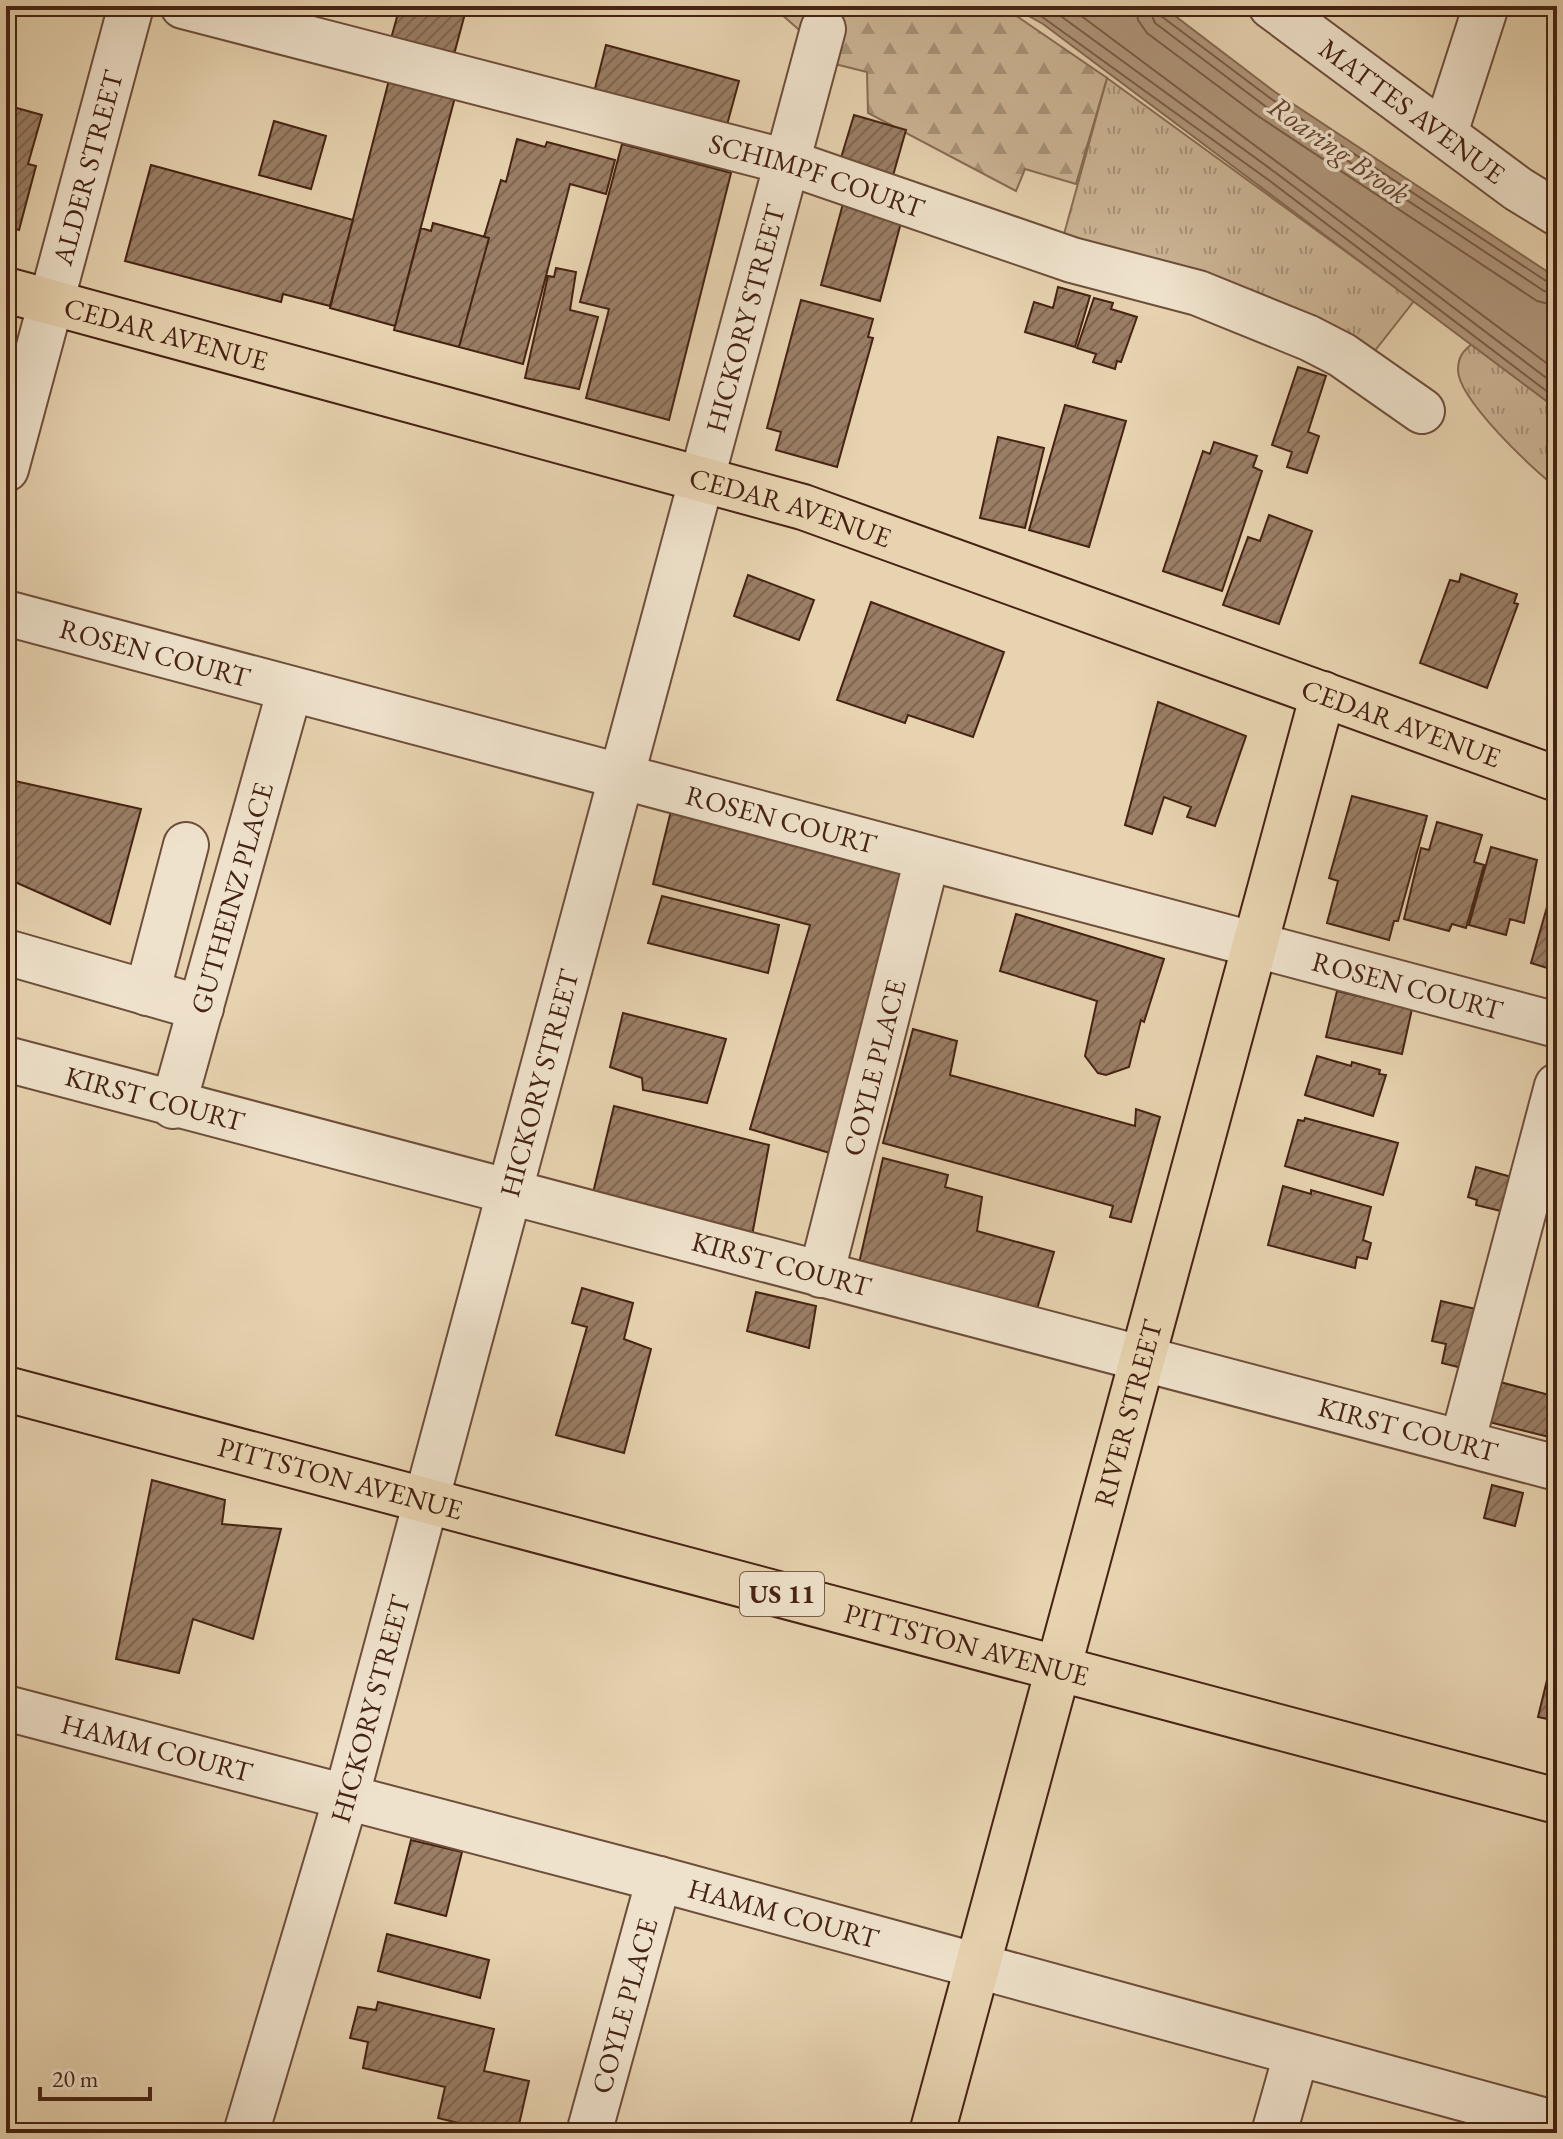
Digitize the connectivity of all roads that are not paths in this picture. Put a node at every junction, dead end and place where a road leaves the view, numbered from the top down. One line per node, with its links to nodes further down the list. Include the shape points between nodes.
1 (131, 6): 10 (street, ALDER STREET)
2 (183, 6): 7 (street, SCHIMPF COURT)
3 (1271, 6): 6 (street, MATTES AVENUE)
4 (1486, 6): 6 (street)
5 (823, 29): 7 (street, HICKORY STREET)
6 (1445, 133): 8 (street, MATTES AVENUE)
7 (787, 162): 11 (street, SCHIMPF COURT, via 1072,260 1198,293 1342,355); 13 (street, HICKORY STREET)
8 (1557, 213)
9 (6, 290): 10 (main road, CEDAR AVENUE)
10 (51, 302): 12 (street, ALDER STREET); 13 (main road, CEDAR AVENUE)
11 (1422, 411)
12 (6, 469)
13 (703, 477): 16 (main road, CEDAR AVENUE, via 902,540); 17 (street, HICKORY STREET)
14 (6, 613): 15 (street, ROSEN COURT)
15 (290, 689): 17 (street, ROSEN COURT); 24 (street, GUTHEINZ PLACE)
16 (1323, 694): 18 (main road, CEDAR AVENUE); 21 (main road, RIVER STREET)
17 (622, 777): 20 (street, ROSEN COURT); 29 (street, HICKORY STREET)
18 (1557, 779)
19 (186, 845): 23 (street)
20 (927, 859): 21 (street, ROSEN COURT); 30 (street, COYLE PLACE)
21 (1255, 947): 25 (street, ROSEN COURT); 31 (main road, RIVER STREET)
22 (6, 952): 23 (street)
23 (147, 993): 24 (street)
24 (201, 1008): 28 (street, GUTHEINZ PLACE)
25 (1557, 1025)
26 (6, 1059): 28 (street, KIRST COURT)
27 (1557, 1086): 33 (street)
28 (173, 1106): 29 (street, KIRST COURT)
29 (510, 1191): 30 (street, KIRST COURT); 35 (street, HICKORY STREET)
30 (821, 1275): 31 (street, KIRST COURT)
31 (1144, 1356): 33 (street, KIRST COURT); 36 (main road, RIVER STREET)
32 (6, 1389): 35 (main road, PITTSTON AVENUE / US 11)
33 (1462, 1443): 34 (street, KIRST COURT)
34 (1557, 1468)
35 (427, 1500): 36 (main road, PITTSTON AVENUE / US 11); 38 (street, HICKORY STREET)
36 (1059, 1669): 39 (main road, PITTSTON AVENUE / US 11); 41 (main road, RIVER STREET)
37 (8, 1718): 38 (street, HAMM COURT)
38 (346, 1798): 40 (street, HAMM COURT); 44 (street, HICKORY STREET)
39 (1557, 1801)
40 (659, 1879): 41 (street, HAMM COURT); 45 (street, COYLE PLACE)
41 (978, 1967): 42 (street, HAMM COURT); 46 (main road, RIVER STREET)
42 (1296, 2055): 43 (street, HAMM COURT); 47 (street)
43 (1557, 2124)
44 (246, 2133)
45 (589, 2133)
46 (932, 2133)
47 (1274, 2133)

